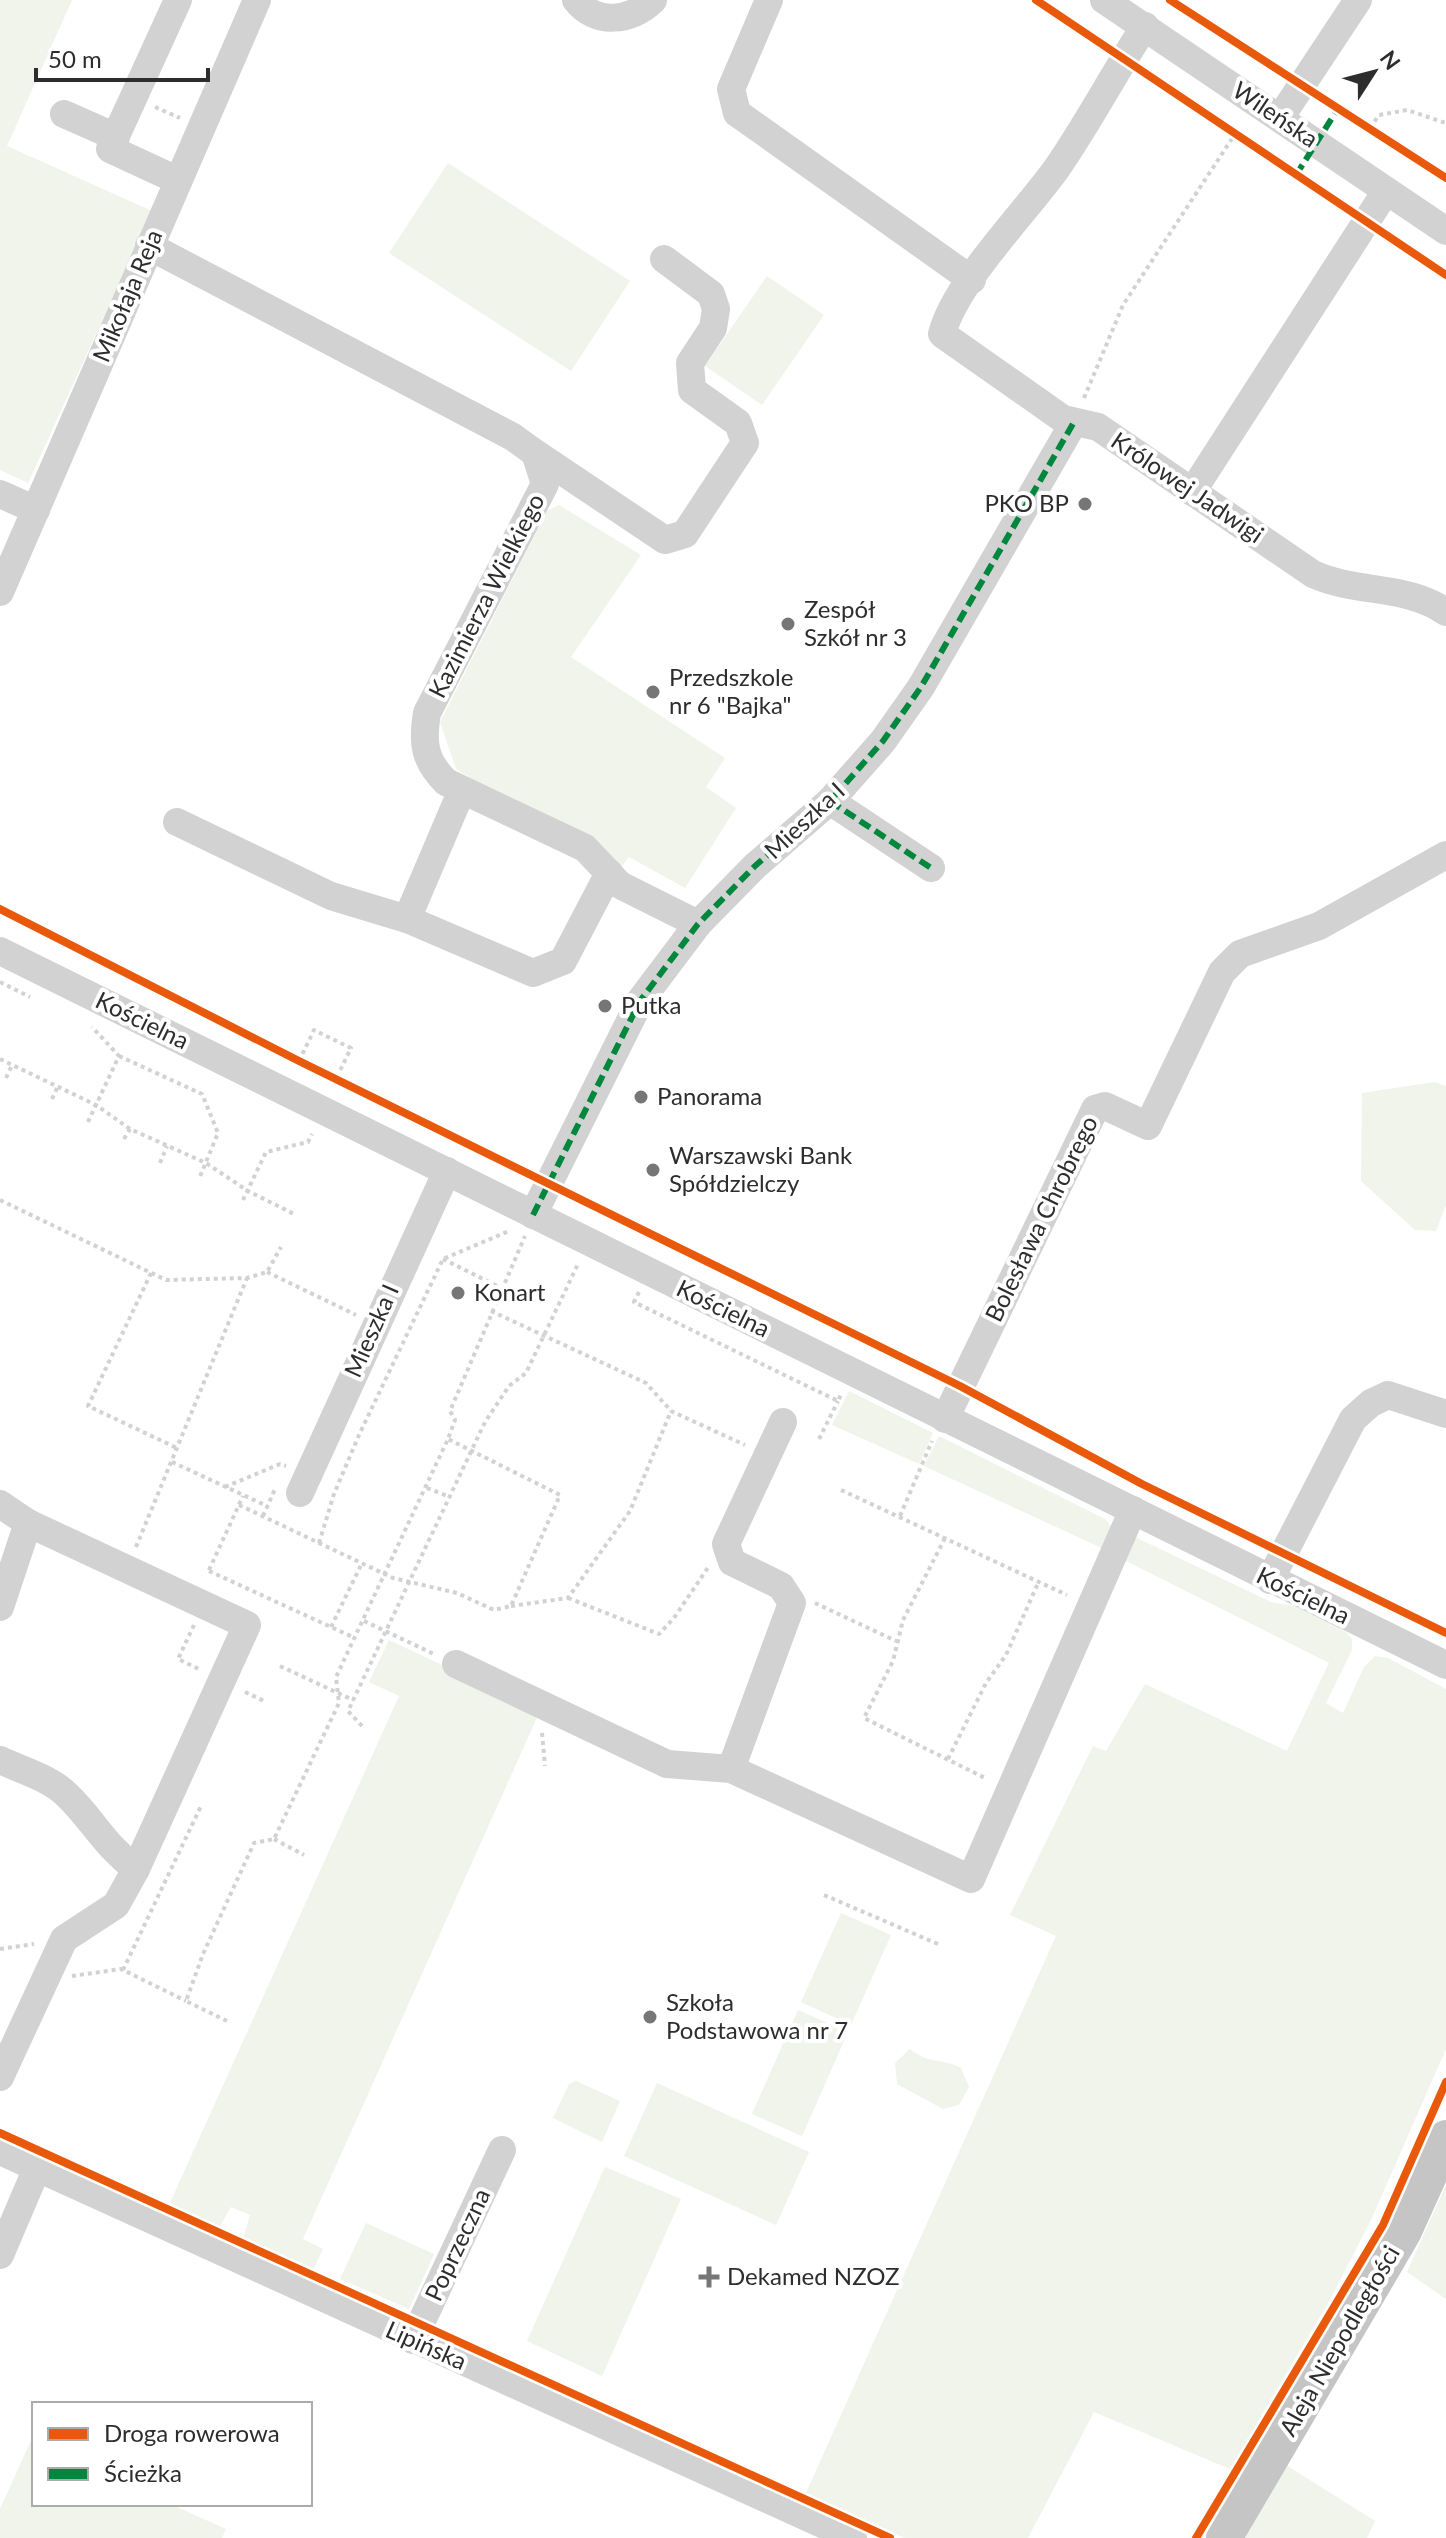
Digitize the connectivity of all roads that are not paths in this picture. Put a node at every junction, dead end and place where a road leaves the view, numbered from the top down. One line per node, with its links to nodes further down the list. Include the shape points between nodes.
1 (178, 0): 11 (street)
2 (257, 0): 12 (street, Mikołaja Reja)
3 (576, 0): 4 (street, via 583,9 612,20 642,11)
4 (653, 0)
5 (769, 0): 17 (street, via 731,89 737,113)
6 (1104, 0): 8 (street, Wileńska)
7 (1358, 0): 10 (street)
8 (1145, 26): 10 (street, Wileńska); 17 (street, via 1097,111)
9 (64, 114): 11 (street)
10 (1280, 118): 13 (street, Wileńska)
11 (116, 137): 12 (street, via 110,149)
12 (177, 180): 15 (street, Mikołaja Reja)
13 (1386, 191): 14 (street, Wileńska); 20 (street)
14 (1446, 231)
15 (149, 246): 19 (street); 22 (street, Mikołaja Reja)
16 (664, 259): 19 (street, via 711,294 716,309 713,328 690,363 692,390 738,423 745,443 685,534 665,540)
17 (972, 280): 18 (street, Królowej Jadwigi, via 942,334)
18 (1074, 422): 20 (street, Królowej Jadwigi, via 1098,427); 26 (street, Mieszka I, via 921,687)
19 (535, 453): 25 (street, Kazimierza Wielkiego, via 545,484 427,713 425,754 446,782)
20 (1192, 492): 24 (street, Królowej Jadwigi, via 1313,574 1343,585 1417,595)
21 (0, 494): 22 (street)
22 (36, 510): 23 (street, Mikołaja Reja)
23 (0, 592)
24 (1446, 612)
25 (462, 790): 30 (street, Kazimierza Wielkiego, via 585,848); 31 (street)
26 (830, 801): 29 (street); 32 (street, Mieszka I)
27 (177, 822): 31 (street, via 331,896)
28 (1446, 855): 37 (street, Bolesława Chrobrego, via 1319,926 1240,954 1222,972 1148,1126 1105,1106 1095,1109)
29 (931, 868)
30 (609, 873): 31 (street, via 563,961 533,973); 32 (street, Kazimierza Wielkiego, via 620,885)
31 (407, 919)
32 (698, 924): 35 (street, Mieszka I, via 640,1001)
33 (0, 951): 34 (street, Kościelna)
34 (447, 1171): 35 (street, Kościelna); 39 (street, Mieszka I)
35 (532, 1231): 37 (street, Kościelna)
36 (1446, 1414): 43 (street, via 1388,1395 1353,1419)
37 (945, 1419): 41 (street, Kościelna)
38 (783, 1422): 48 (street, via 725,1550 732,1562 776,1582 789,1596 791,1613)
39 (300, 1493)
40 (0, 1504): 42 (street)
41 (1133, 1510): 43 (street, Kościelna); 48 (street, via 971,1879)
42 (28, 1523): 44 (street); 49 (street, via 247,1625)
43 (1270, 1580): 46 (street, Kościelna)
44 (0, 1607)
45 (456, 1664): 48 (street, via 667,1764)
46 (1446, 1665)
47 (0, 1760): 49 (street, via 67,1795 96,1834)
48 (731, 1769)
49 (136, 1869): 50 (street, via 116,1905 64,1939)
50 (0, 2077)
51 (1446, 2138): 58 (main road, Aleja Niepodległości, via 1403,2233)
52 (502, 2150): 56 (street, Poprzeczna)
53 (0, 2151): 54 (street, Lipińska)
54 (37, 2168): 55 (street); 56 (street, Lipińska)
55 (0, 2255)
56 (413, 2340): 57 (street, Lipińska)
57 (853, 2538)
58 (1224, 2538)

